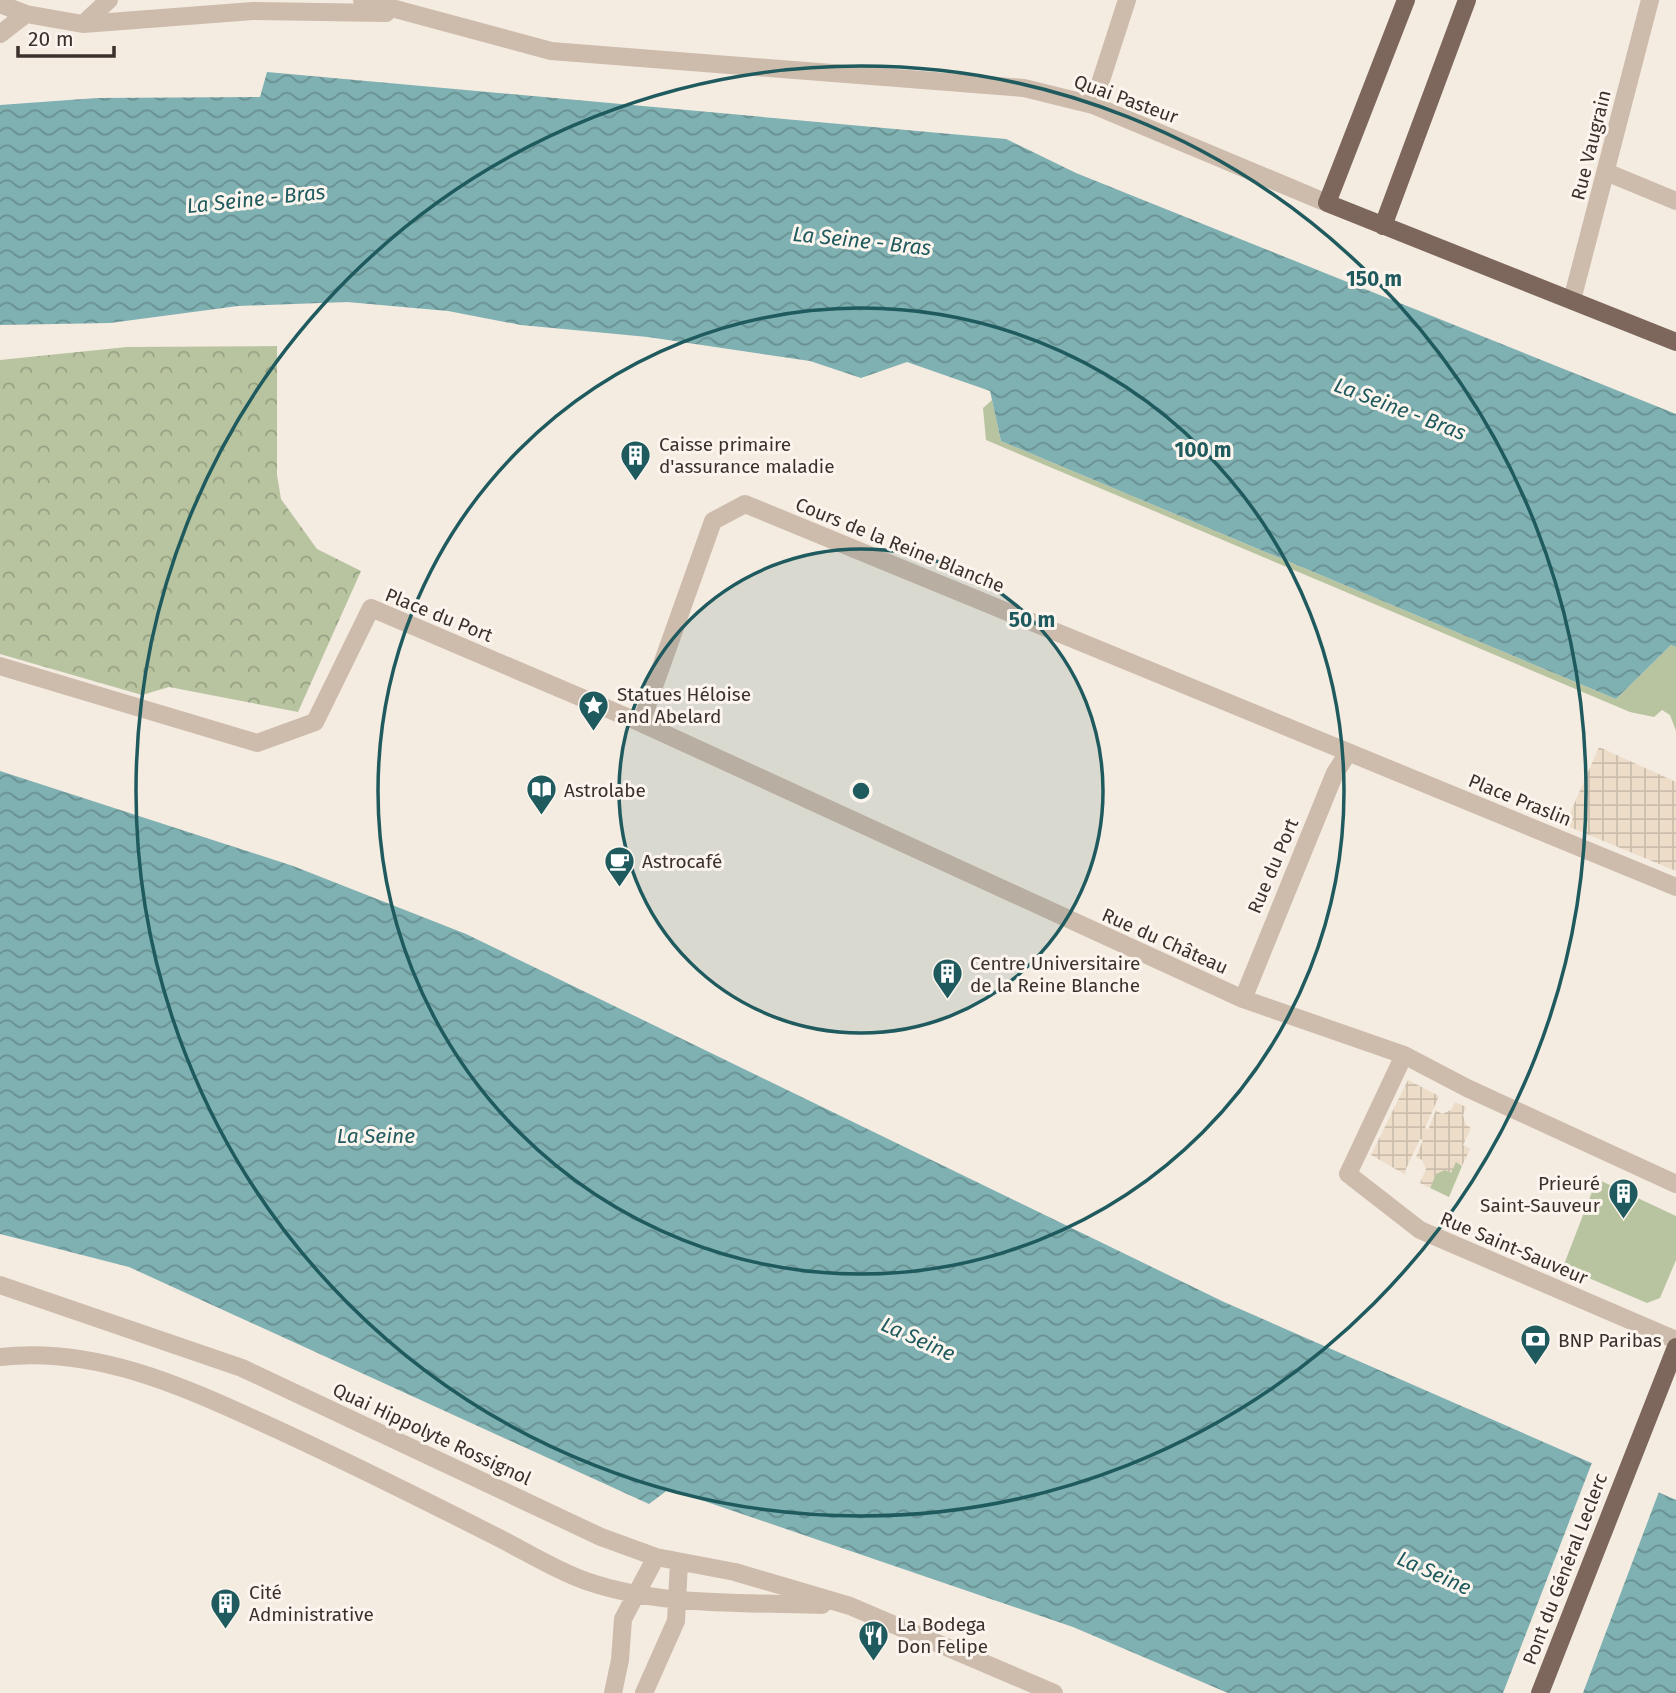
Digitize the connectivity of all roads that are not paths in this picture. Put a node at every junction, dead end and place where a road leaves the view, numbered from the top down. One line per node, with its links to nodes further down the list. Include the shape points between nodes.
1 (109, 0): 10 (street)
2 (362, 0): 9 (street)
3 (1127, 0): 12 (street)
4 (1406, 0): 15 (main road)
5 (1467, 0): 16 (main road)
6 (1650, 0): 13 (street, Rue Vaugrain)
7 (0, 4): 8 (street)
8 (26, 14): 10 (street); 11 (street)
9 (403, 14): 10 (street, via 253,11); 12 (street, Quai Pasteur, via 551,51 1024,88)
10 (83, 24)
11 (0, 34)
12 (1093, 106): 15 (street, Quai Pasteur)
13 (1606, 172): 14 (street); 17 (street, Rue Vaugrain)
14 (1676, 201)
15 (1327, 203): 16 (main road, Quai Pasteur)
16 (1383, 226): 17 (main road, Quai Pasteur)
17 (1572, 300): 18 (main road, Quai Pasteur)
18 (1676, 342)
19 (0, 666): 20 (street, Place du Port, via 257,743 315,722 371,608)
20 (640, 723): 21 (street, Cours de la Reine Blanche, via 713,521 746,504); 23 (street, Rue du Château)
21 (1348, 753): 22 (street, Place Praslin); 23 (street, Rue du Port, via 1335,773)
22 (1676, 887)
23 (1243, 999): 24 (street, Rue du Château)
24 (1404, 1055): 25 (street, Rue du Château); 27 (street, Rue Saint-Sauveur, via 1348,1174 1420,1230)
25 (1676, 1184)
26 (0, 1285): 30 (street, Quai Hippolyte Rossignol, via 242,1368 601,1537)
27 (1676, 1340)
28 (1676, 1347): 38 (main road, Pont du Général Leclerc)
29 (0, 1357): 32 (street, Quai Hippolyte Rossignol, via 65,1355 127,1368 210,1398 325,1450 584,1580)
30 (656, 1557): 31 (street, Quai Hippolyte Rossignol); 32 (street)
31 (680, 1562): 33 (street); 34 (street, Quai Hippolyte Rossignol, via 735,1572)
32 (636, 1594): 33 (street, Quai Hippolyte Rossignol); 35 (street, via 624,1619)
33 (679, 1600): 34 (street, Quai Hippolyte Rossignol); 36 (street, via 676,1621)
34 (850, 1606): 37 (street, Quai Hippolyte Rossignol)
35 (613, 1693)
36 (643, 1693)
37 (1054, 1693)
38 (1540, 1693)

